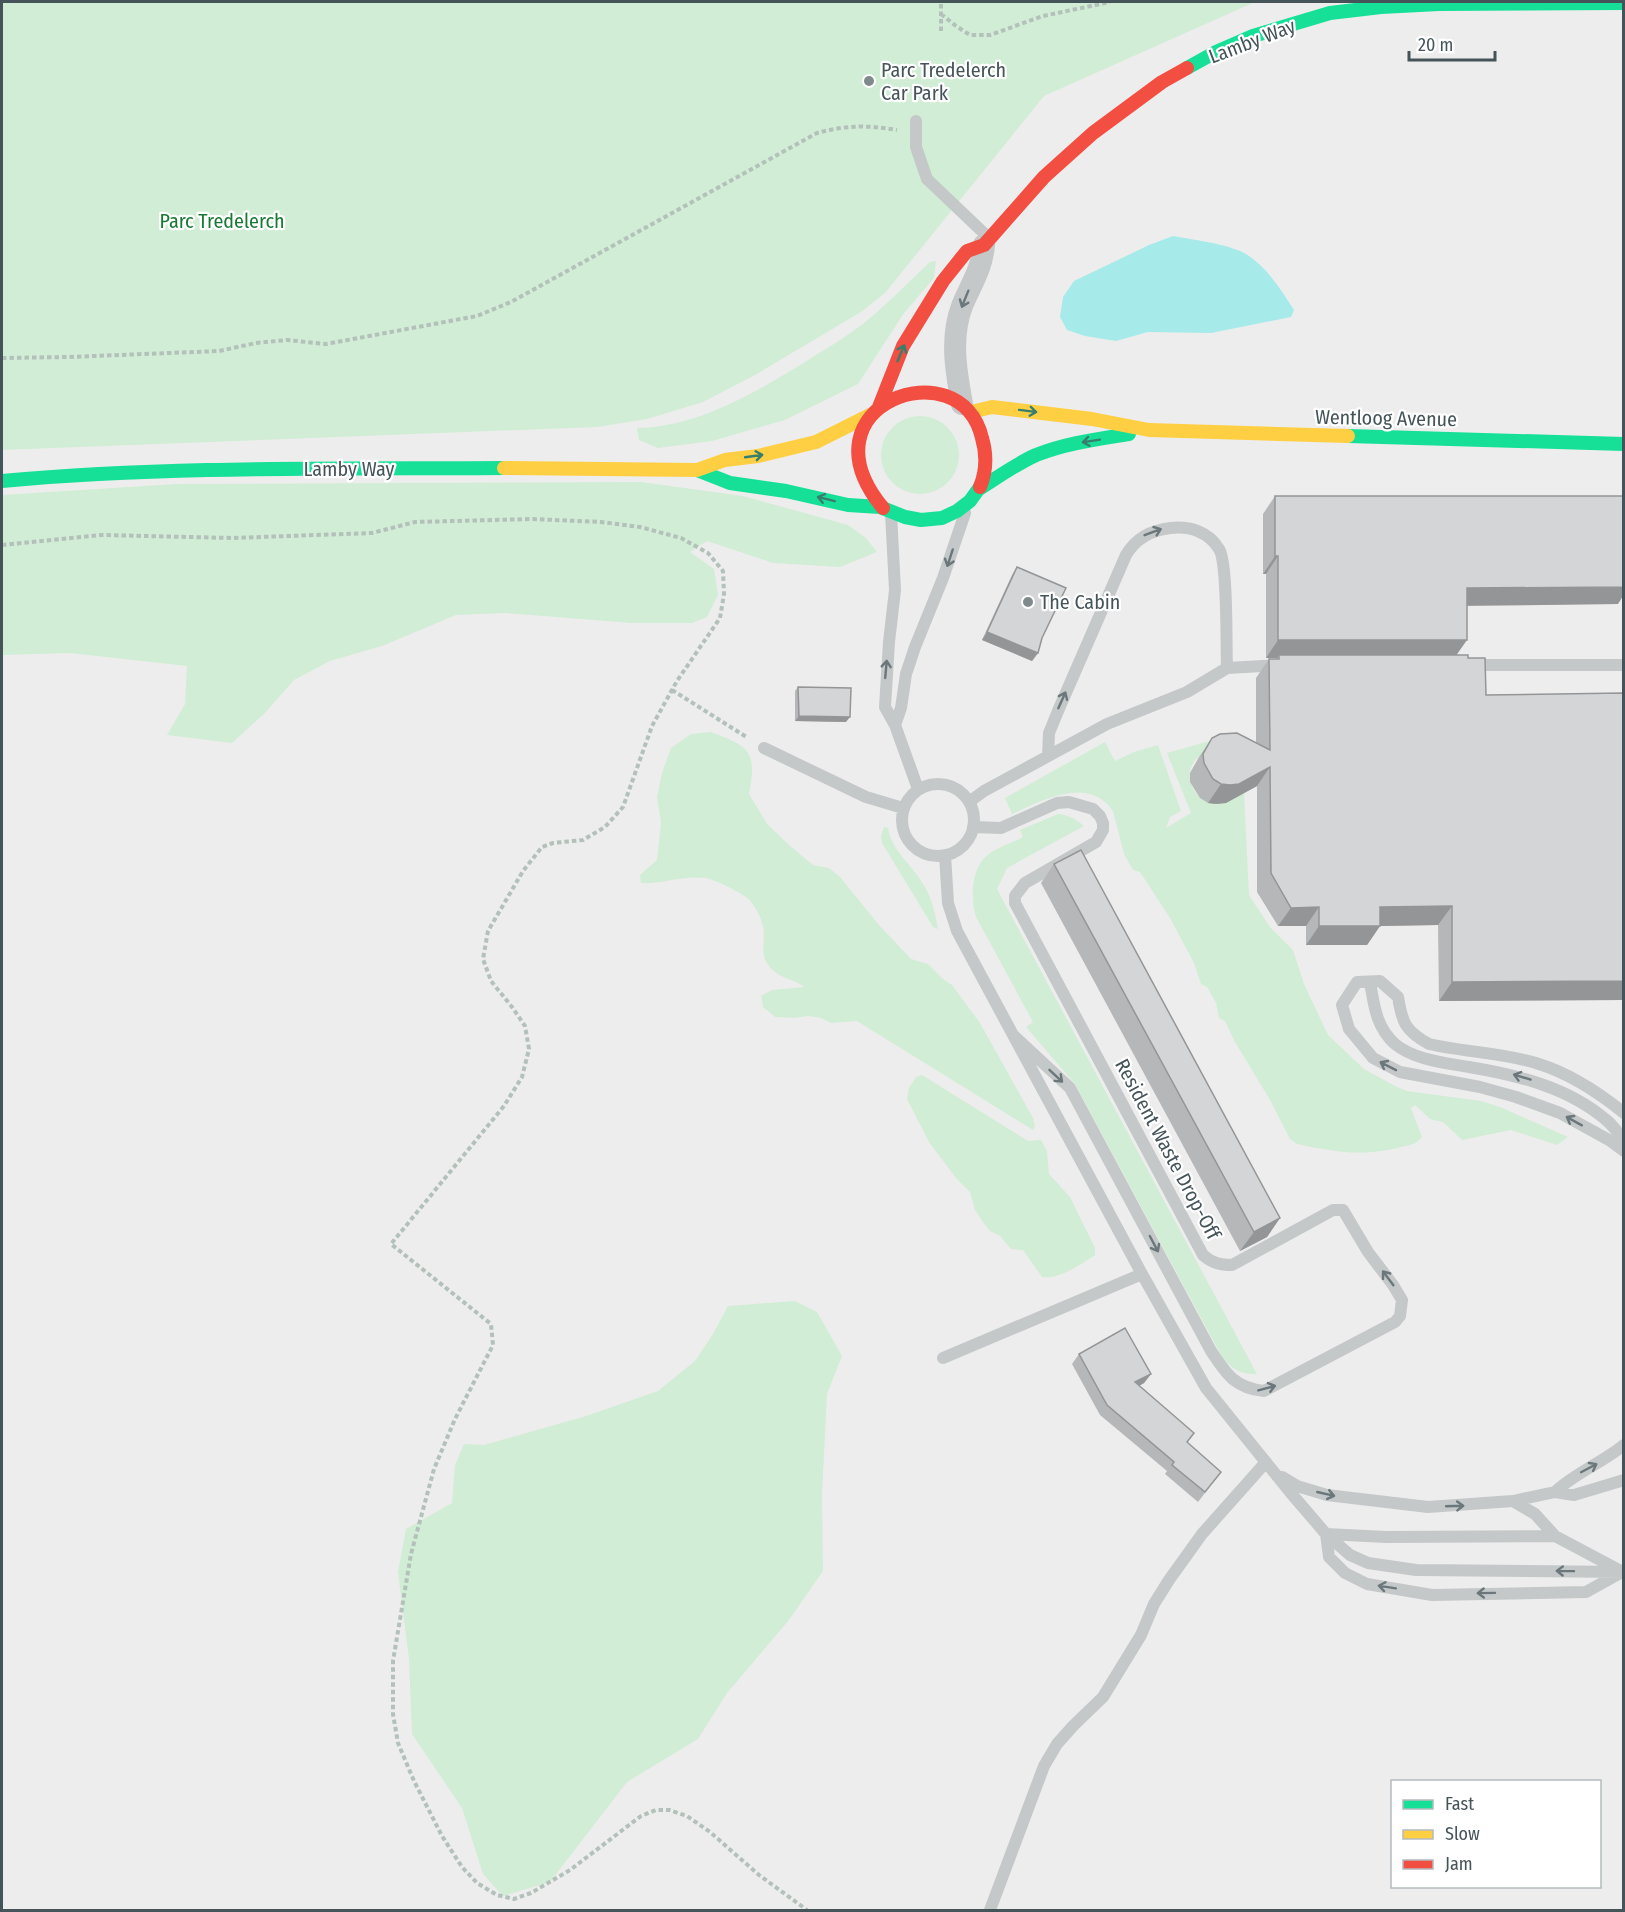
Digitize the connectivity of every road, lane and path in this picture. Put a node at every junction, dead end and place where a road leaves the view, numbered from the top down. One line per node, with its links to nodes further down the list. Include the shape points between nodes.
1 (941, 2): 4 (path)
2 (1110, 2): 4 (path, via 1043,16 990,34 970,35)
3 (1623, 3): 8 (street, Lamby Way, via 1381,7 1330,13 1253,36 1162,82 1093,133 1044,177)
4 (941, 14): 5 (path)
5 (941, 31)
6 (916, 121): 8 (lane, via 916,147 927,179)
7 (903, 130): 9 (path, via 840,127 817,134 511,302 477,316 326,344 287,340 219,351)
8 (986, 241): 10 (street, Lamby Way, one-way to 10, via 983,262 961,309 954,344); 11 (street, Lamby Way, one-way to 8, via 903,346 936,291 967,251)
9 (2, 358)
10 (966, 408): 11 (street, via 942,393 917,391 897,396); 12 (street, Wentloog Avenue, one-way to 12, via 992,407 1092,419); 16 (street, via 985,437 987,468)
11 (877, 410): 14 (street, Lamby Way, one-way to 11, via 725,460 816,442); 18 (street, via 865,425 858,445 860,473 868,491)
12 (1149, 430): 13 (street, Wentloog Avenue); 16 (street, Wentloog Avenue, one-way to 16, via 1048,451)
13 (1623, 444)
14 (698, 470): 15 (street, Lamby Way, via 217,470); 18 (street, Lamby Way, one-way to 14, via 724,481)
15 (2, 481)
16 (979, 489): 17 (street)
17 (968, 502): 18 (street, via 951,514 929,520 906,518); 25 (lane, one-way to 25, via 906,674)
18 (887, 510): 25 (lane, one-way to 18, via 885,707 895,590)
19 (2, 545): 24 (path, via 102,535 232,538 372,533 415,522 533,519 640,527 681,538 708,553 723,571 720,618)
20 (1294, 665): 23 (lane)
21 (1459, 665): 22 (lane)
22 (1623, 665)
23 (1227, 669): 27 (lane, via 1187,692 1130,713); 27 (lane, one-way to 23, via 1049,732 1058,711 1126,555 1143,536 1160,529 1194,529 1209,537 1220,550)
24 (672, 690): 26 (path); 48 (path, via 652,726 623,807 605,827 583,840 542,848 523,871 488,931 483,959 491,981 525,1026 530,1049 522,1077 504,1106 391,1244 491,1324 493,1345 434,1469 414,1543 393,1661 393,1714 398,1743 442,1836 477,1884 497,1895 514,1899 531,1893 570,1870 641,1816 663,1810 687,1816 710,1832)
25 (895, 725): 28 (lane)
26 (764, 748): 30 (lane, via 866,797)
27 (1048, 756): 29 (lane)
28 (918, 789): 29 (lane, via 941,784 962,793); 30 (lane)
29 (969, 802): 31 (lane)
30 (903, 808): 32 (lane, via 902,826 910,843 919,851)
31 (973, 826): 32 (lane, via 963,846); 34 (lane, Resident Waste Drop-Off, one-way to 31, via 1070,1088 1227,1376 1251,1390 1264,1391 1400,1316 1402,1300 1394,1285 1343,1210 1334,1210 1232,1265 1221,1265 1203,1255 1015,903 1015,896 1025,883 1096,842 1104,823 1093,809 1069,802 1057,803 1001,828)
32 (945, 855): 34 (lane, via 951,917)
33 (1370, 982): 35 (lane, via 1380,981 1398,996 1401,1019 1415,1037 1428,1044 1537,1063 1566,1074); 36 (lane, one-way to 33, via 1606,1119 1550,1087 1516,1075 1449,1064 1414,1054 1396,1044 1377,1019); 37 (lane, one-way to 33, via 1560,1113 1480,1087 1400,1072 1373,1058 1349,1029 1342,1005 1357,982)
34 (1014, 1036): 38 (lane)
35 (1623, 1113)
36 (1623, 1140)
37 (1623, 1151)
38 (1142, 1274): 39 (lane); 41 (lane, via 1206,1388)
39 (943, 1358)
40 (1623, 1445): 43 (lane, one-way to 40)
41 (1270, 1466): 44 (lane, one-way to 44, via 1297,1486 1327,1495 1428,1507); 45 (lane); 49 (lane, via 1202,1534 1154,1604 1141,1635 1103,1697 1056,1744 1044,1766)
42 (1623, 1480): 43 (lane, via 1574,1496)
43 (1555, 1492): 44 (lane)
44 (1514, 1501): 46 (lane, via 1535,1514)
45 (1326, 1534): 46 (lane); 47 (lane, one-way to 45, via 1385,1567 1350,1555); 47 (lane, one-way to 45, via 1586,1592 1432,1595 1367,1584 1345,1573 1329,1557)
46 (1555, 1536): 47 (lane)
47 (1623, 1572)
48 (807, 1911)
49 (990, 1911)

